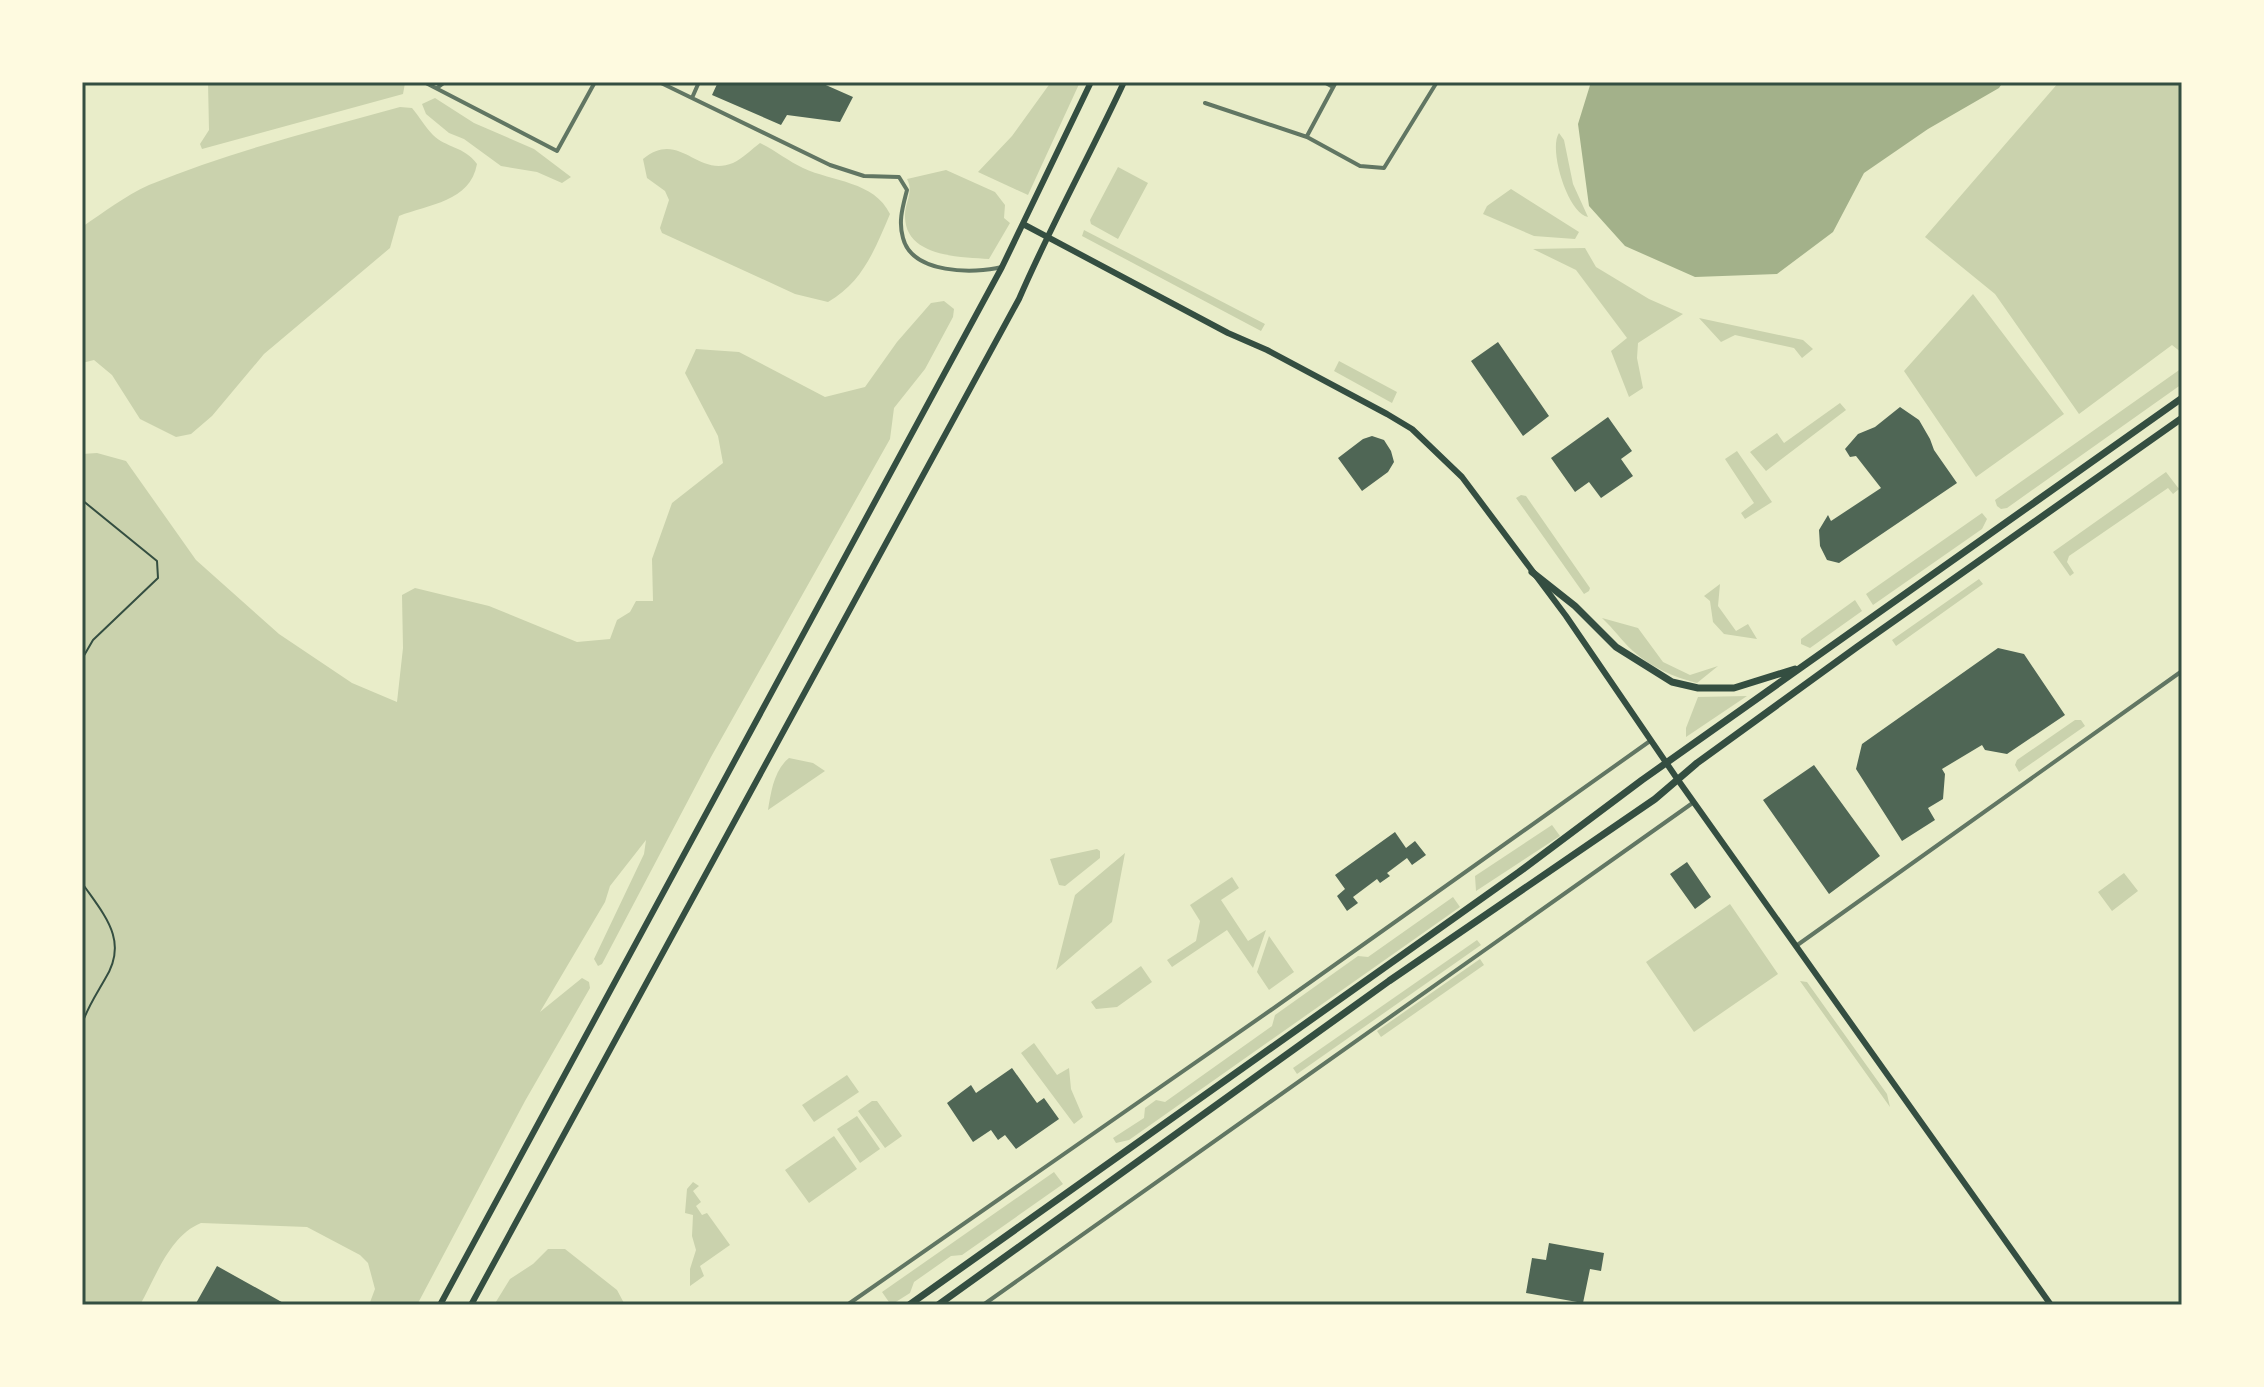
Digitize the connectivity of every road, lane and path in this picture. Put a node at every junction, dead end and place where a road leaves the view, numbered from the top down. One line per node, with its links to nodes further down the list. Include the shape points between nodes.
1 (424, 82): 11 (street)
2 (445, 82): 11 (street)
3 (595, 82): 11 (street, via 557,151)
4 (659, 82): 12 (street)
5 (699, 82): 12 (street)
6 (1091, 82): 15 (main road)
7 (1124, 82): 16 (main road)
8 (1324, 82): 10 (street)
9 (1437, 82): 14 (street, via 1384,168 1360,166)
10 (1335, 85): 14 (street)
11 (437, 88)
12 (692, 98): 17 (street, via 830,165 864,176 899,177 907,190 902,237 912,255 956,271)
13 (1205, 103): 14 (street)
14 (1307, 137)
15 (1023, 224): 16 (main road); 17 (main road)
16 (1047, 236): 21 (main road, via 1412,429 1462,477); 35 (main road, via 1013,311)
17 (1002, 267): 34 (main road)
18 (2182, 398): 23 (main road)
19 (2182, 418): 27 (main road)
20 (82, 500): 22 (path, via 157,561 158,578 93,640)
21 (1532, 572): 23 (main road, via 1616,647 1672,682 1734,688); 25 (main road)
22 (82, 659)
23 (1803, 667): 26 (main road)
24 (2182, 671): 30 (street)
25 (1650, 741): 26 (main road); 32 (street)
26 (1667, 763): 27 (main road); 36 (main road)
27 (1678, 780): 28 (main road); 37 (main road)
28 (1694, 802): 30 (main road); 33 (street)
29 (82, 883): 31 (path, via 116,940 116,957)
30 (1796, 946): 38 (main road)
31 (82, 1024)
32 (849, 1304)
33 (985, 1304)
34 (440, 1305)
35 (471, 1305)
36 (909, 1305)
37 (938, 1305)
38 (2051, 1305)

